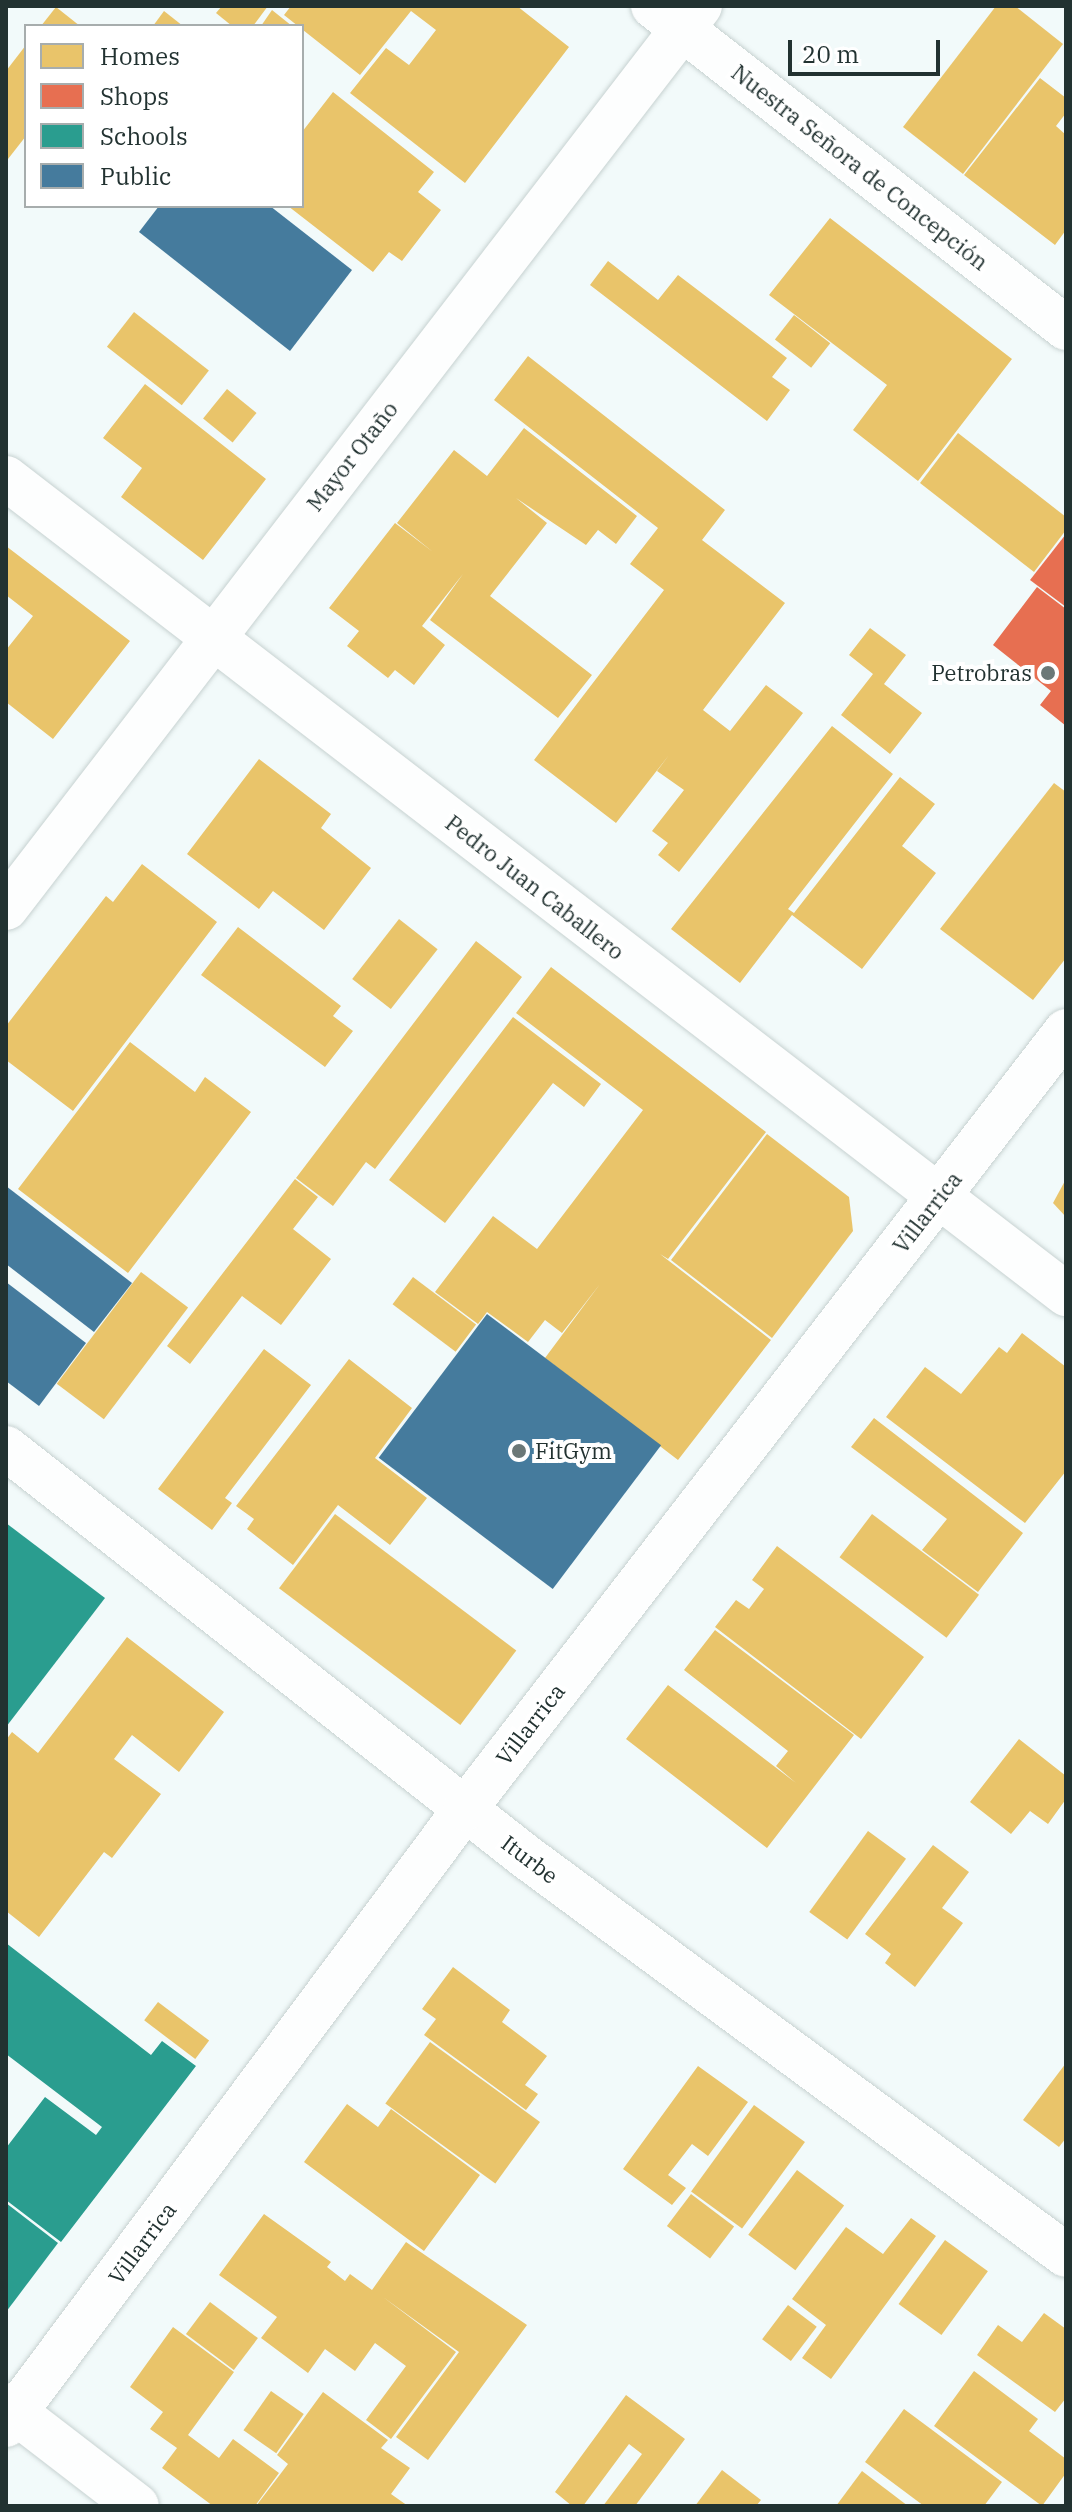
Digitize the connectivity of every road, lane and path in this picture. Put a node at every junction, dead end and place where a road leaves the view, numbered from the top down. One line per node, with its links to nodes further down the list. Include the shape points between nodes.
1 (679, 14): 2 (street, Nuestra Señora de Concepción); 4 (street, Mayor Otaño)
2 (1066, 328)
3 (6, 478): 4 (street, Pedro Juan Caballero)
4 (211, 637): 5 (street, Mayor Otaño); 7 (street, Pedro Juan Caballero)
5 (6, 908)
6 (1066, 1031): 7 (street, Villarrica)
7 (938, 1199): 8 (street, Pedro Juan Caballero); 10 (street, Villarrica)
8 (1066, 1294)
9 (6, 1448): 10 (street, Iturbe)
10 (465, 1809): 11 (street, Iturbe); 12 (street, Villarrica)
11 (1066, 2255)
12 (9, 2414): 13 (street)
13 (137, 2506)

